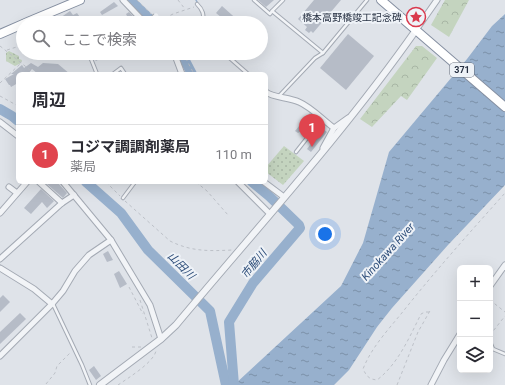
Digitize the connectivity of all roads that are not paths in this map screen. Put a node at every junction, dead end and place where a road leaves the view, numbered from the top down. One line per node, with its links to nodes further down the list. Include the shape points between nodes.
1 (80, 0): 10 (highway)
2 (122, 0): 12 (street)
3 (254, 0): 9 (lane, via 270,14)
4 (283, 0): 9 (lane)
5 (366, 0): 17 (lane)
6 (381, 0): 15 (highway, 371)
7 (437, 0): 15 (street)
8 (197, 4): 13 (lane)
9 (272, 11): 17 (lane)
10 (47, 14): 11 (highway)
11 (42, 16)
12 (138, 16)
13 (204, 16)
14 (16, 27): 16 (highway)
15 (418, 32): 28 (highway, 371); 29 (street)
16 (0, 34)
17 (323, 53): 27 (lane, via 315,58)
18 (91, 60): 21 (lane)
19 (177, 60): 24 (street)
20 (232, 60): 25 (lane)
21 (96, 72)
22 (116, 72): 23 (lane, via 121,68)
23 (124, 72)
24 (181, 72)
25 (246, 72)
26 (268, 93): 27 (street)
27 (279, 96): 30 (street, via 300,102)
28 (505, 107)
29 (355, 112): 32 (street); 37 (street)
30 (322, 119): 32 (street); 35 (lane)
31 (0, 122): 33 (street)
32 (334, 128): 37 (street)
33 (16, 134)
34 (302, 136): 35 (lane)
35 (306, 140): 36 (lane)
36 (296, 152)
37 (318, 158): 47 (street)
38 (25, 184): 45 (street)
39 (41, 184): 49 (street)
40 (65, 184): 46 (street)
41 (133, 184): 48 (lane)
42 (240, 184): 51 (street)
43 (267, 184): 47 (street)
44 (9, 187): 45 (street)
45 (17, 193): 50 (street)
46 (74, 195): 49 (street); 52 (street)
47 (284, 197): 51 (street)
48 (122, 198)
49 (62, 203): 53 (street)
50 (0, 213)
51 (270, 214): 59 (street, via 176,326)
52 (110, 240): 57 (street, via 89,255); 59 (street, via 150,305)
53 (0, 259)
54 (505, 265): 56 (street)
55 (0, 268): 57 (street, via 34,289)
56 (493, 282)
57 (52, 304): 62 (street); 63 (lane)
58 (458, 337): 65 (street)
59 (160, 340): 64 (street)
60 (493, 349): 61 (lane)
61 (505, 354)
62 (0, 356)
63 (90, 385)
64 (100, 385)
65 (431, 385)

